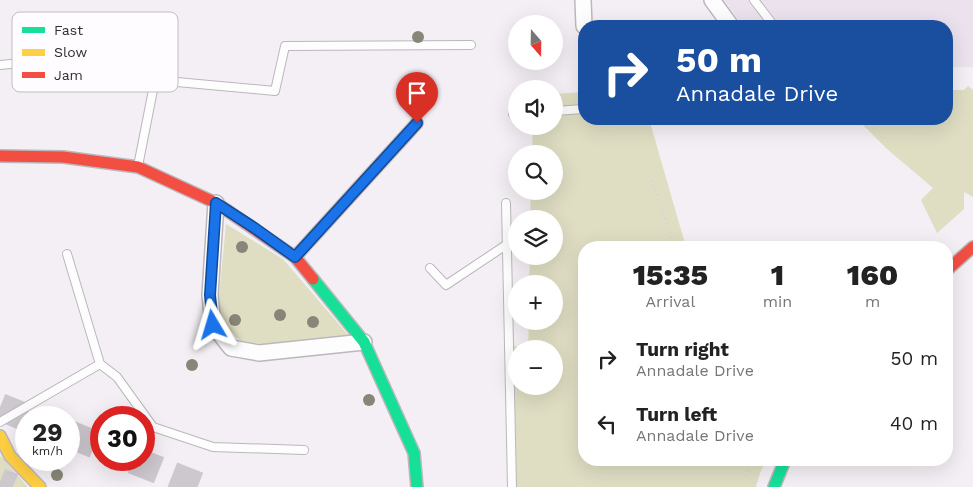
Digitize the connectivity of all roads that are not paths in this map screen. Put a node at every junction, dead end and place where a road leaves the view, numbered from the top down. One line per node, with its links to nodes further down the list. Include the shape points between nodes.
1 (583, 0): 4 (street)
2 (712, 0): 5 (street)
3 (756, 1): 6 (lane)
4 (584, 20)
5 (727, 20)
6 (770, 20)
7 (471, 45): 8 (lane, via 285,46 275,91)
8 (178, 82)
9 (153, 92): 14 (lane)
10 (578, 110): 11 (lane)
11 (563, 111)
12 (417, 123): 20 (street)
13 (0, 156): 14 (street, via 63,156)
14 (138, 167): 15 (street)
15 (216, 203): 20 (street); 23 (street, via 210,295 213,325 232,348 259,353)
16 (506, 203): 17 (lane)
17 (506, 245): 22 (lane, via 446,285); 31 (lane)
18 (973, 247): 21 (street)
19 (67, 254): 24 (lane)
20 (295, 257): 23 (street)
21 (953, 265)
22 (430, 268)
23 (364, 342): 30 (street, via 414,453)
24 (100, 364): 25 (lane); 27 (lane, via 117,377 153,428 213,447)
25 (0, 422)
26 (0, 436): 29 (street, via 10,456)
27 (304, 450)
28 (783, 466): 32 (street)
29 (40, 487)
30 (417, 487)
31 (512, 487)
32 (774, 487)

